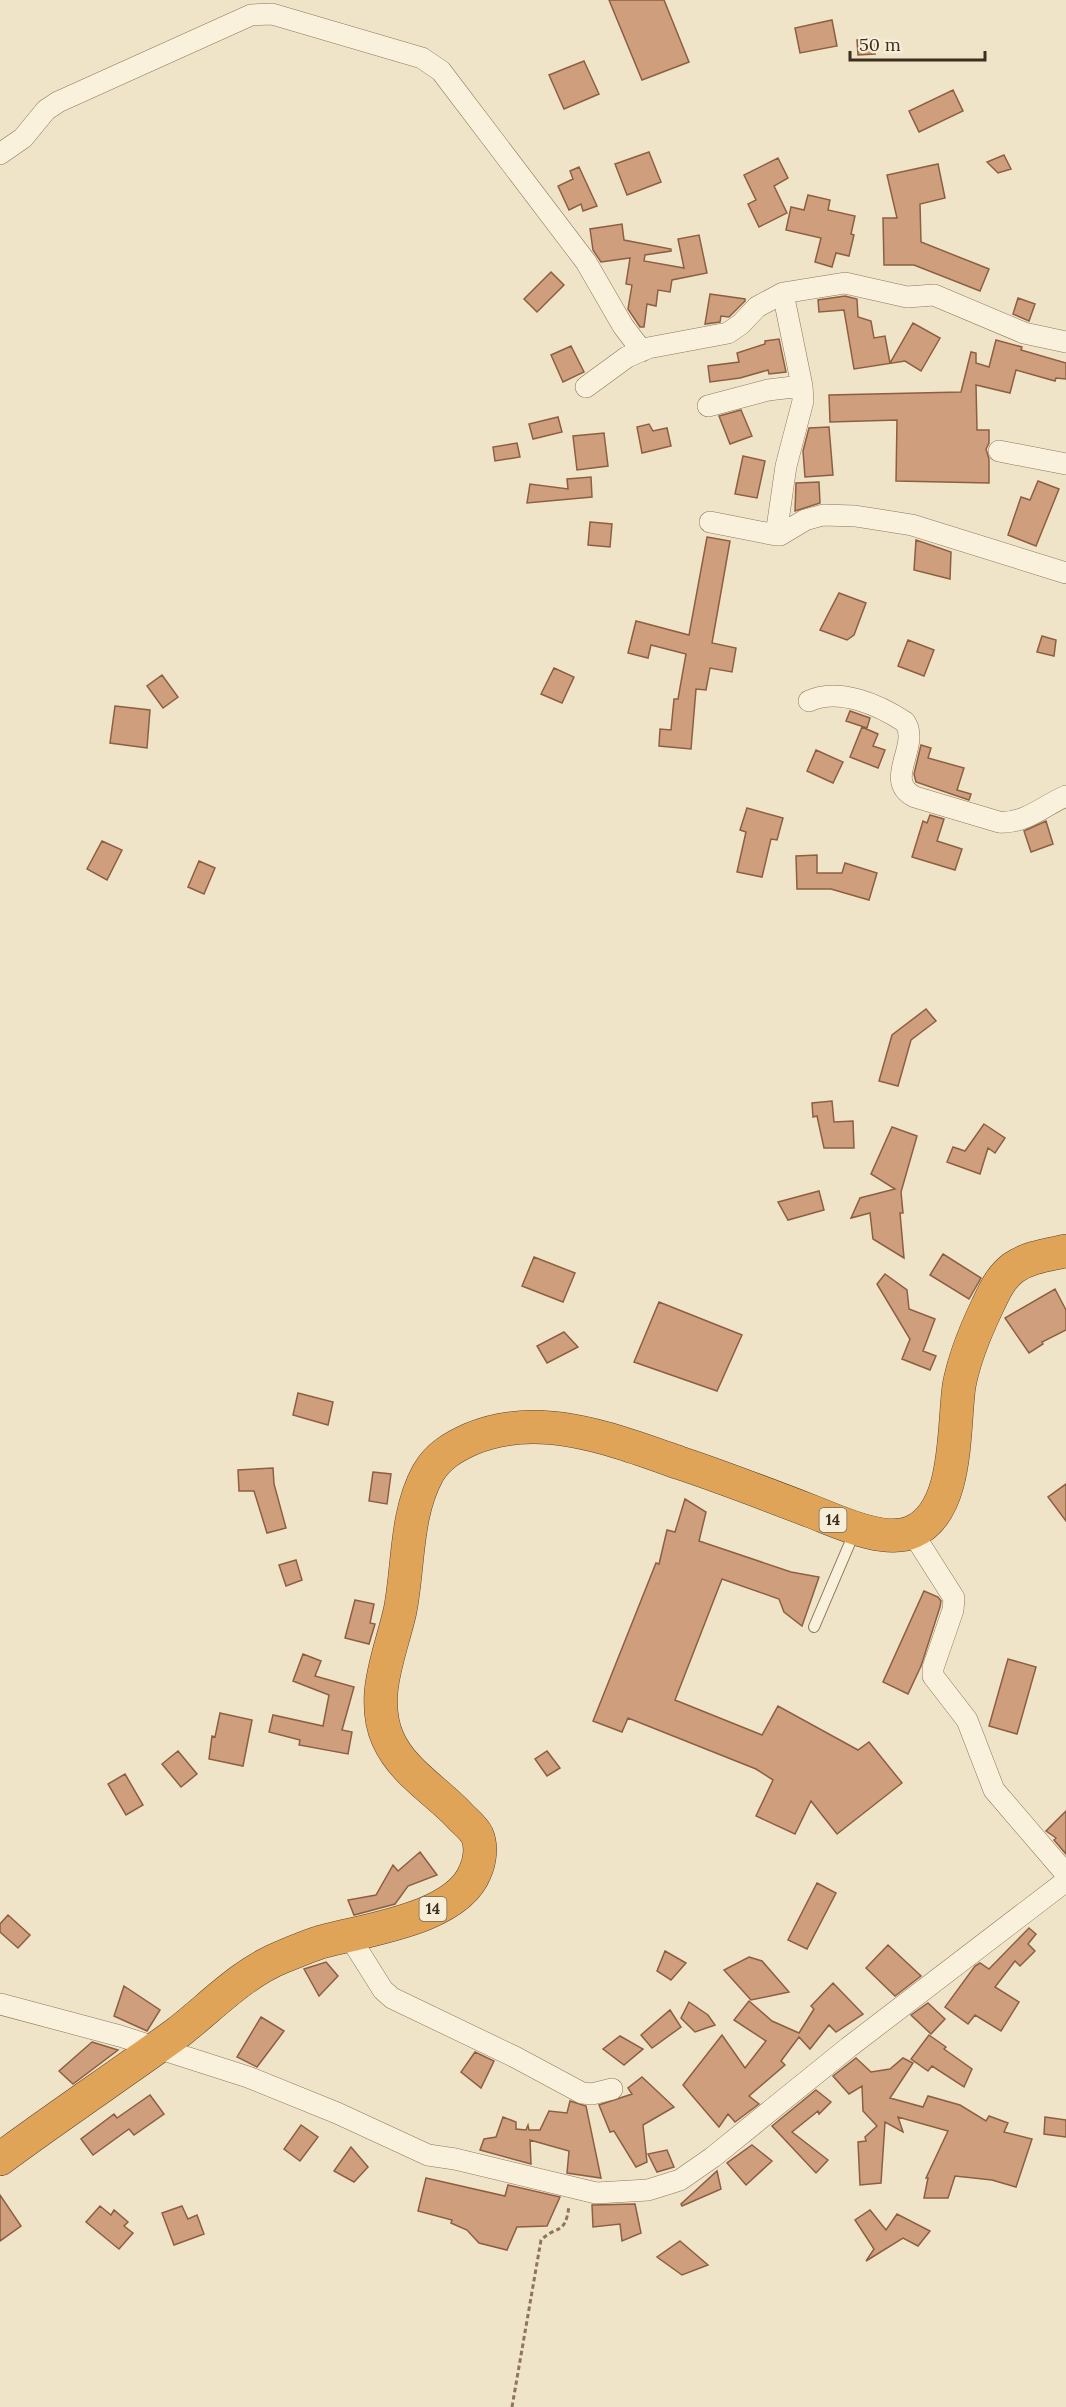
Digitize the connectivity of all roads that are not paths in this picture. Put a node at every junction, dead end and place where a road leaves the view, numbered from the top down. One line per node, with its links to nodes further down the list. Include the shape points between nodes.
1 (0, 154): 4 (street, via 23,138 46,110 58,102 251,15 272,14 422,58 441,71 586,262)
2 (783, 293): 3 (street, via 845,282 907,297 934,295 1024,333); 4 (street, via 757,307 728,333); 5 (street)
3 (1066, 342)
4 (642, 351): 6 (street, via 627,357)
5 (802, 386): 7 (street, via 768,390); 11 (street, via 802,407 786,466)
6 (586, 387)
7 (708, 406)
8 (999, 451): 9 (street)
9 (1066, 464)
10 (710, 522): 11 (street)
11 (776, 535): 12 (street, via 823,515 855,516 912,525)
12 (1066, 573)
13 (809, 701): 14 (street, via 820,696 858,700 905,723 910,735 900,779 903,789 915,797 1011,823)
14 (1066, 796)
15 (1066, 1251): 17 (highway, via 1027,1260 1001,1279 980,1323 960,1383 946,1491 935,1514)
16 (856, 1528): 17 (highway, 14, via 889,1535); 18 (lane); 21 (highway, 14, via 604,1436 513,1427 475,1437 444,1452 430,1468 417,1501 400,1610 380,1702 389,1743 400,1760 474,1832 480,1846 478,1860 473,1876 458,1895 412,1919)
17 (912, 1532): 19 (street, via 954,1598 933,1676 967,1720 994,1790)
18 (814, 1627)
19 (1066, 1874)
20 (1066, 1881): 23 (street, via 713,2157 680,2180 648,2190 596,2193 428,2155 248,2077)
21 (349, 1936): 23 (highway, 14, via 276,1959); 24 (street, via 392,1998 582,2093)
22 (0, 2004): 23 (street)
23 (156, 2047): 25 (highway, 14)
24 (612, 2089)
25 (0, 2159)

